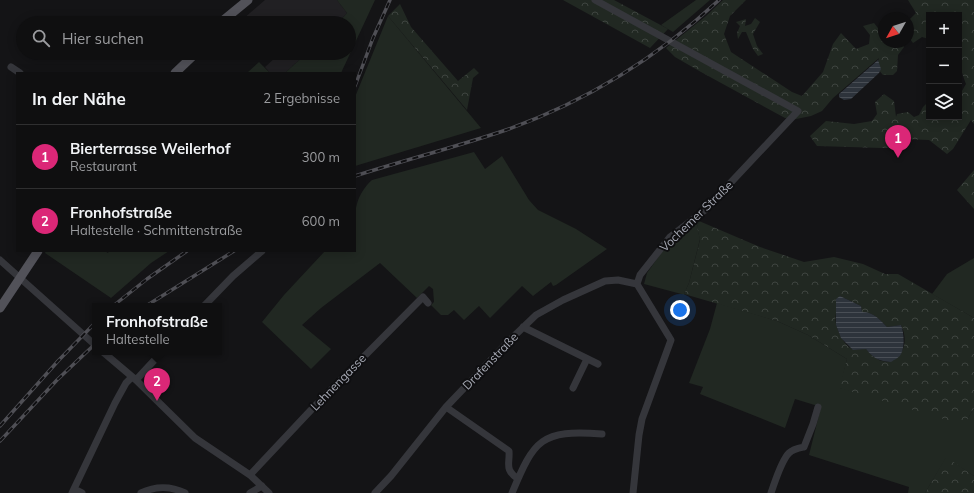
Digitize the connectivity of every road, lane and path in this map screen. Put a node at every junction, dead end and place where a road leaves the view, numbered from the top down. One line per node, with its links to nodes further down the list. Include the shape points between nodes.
1 (255, 0): 3 (main road)
2 (595, 0): 13 (street, Vochemer Straße, via 798,111 705,210 670,237 640,275)
3 (245, 3): 4 (main road)
4 (229, 16)
5 (189, 60): 8 (main road)
6 (11, 67): 7 (street)
7 (18, 72)
8 (176, 72)
9 (37, 252): 12 (main road)
10 (261, 252): 14 (street)
11 (0, 260): 12 (street)
12 (21, 278): 16 (main road); 18 (street)
13 (638, 284): 17 (street, Drafenstraße, via 618,280 605,281 553,305); 39 (street, via 671,340 641,425)
14 (207, 303)
15 (428, 303): 28 (street, Lehnengasse, via 423,297)
16 (0, 308)
17 (523, 327): 21 (street); 25 (street, Drafenstraße)
18 (92, 342)
19 (107, 355): 23 (street)
20 (159, 355): 23 (street)
21 (588, 359): 22 (street); 24 (street)
22 (598, 364)
23 (134, 378): 28 (street, via 195,438); 31 (street, via 126,383 115,403)
24 (574, 388)
25 (446, 407): 29 (street, via 509,451 508,464); 37 (street, Drafenstraße, via 392,476)
26 (818, 407): 40 (street, via 804,447 789,453)
27 (602, 434): 29 (street, via 558,434 544,440 528,458)
28 (250, 474): 30 (street)
29 (518, 479): 38 (street)
30 (262, 486): 35 (street); 36 (street)
31 (73, 491): 32 (street)
32 (82, 493)
33 (141, 493): 34 (street, via 156,487)
34 (185, 493)
35 (250, 493)
36 (269, 493)
37 (375, 493)
38 (512, 493)
39 (633, 493)
40 (771, 493)

